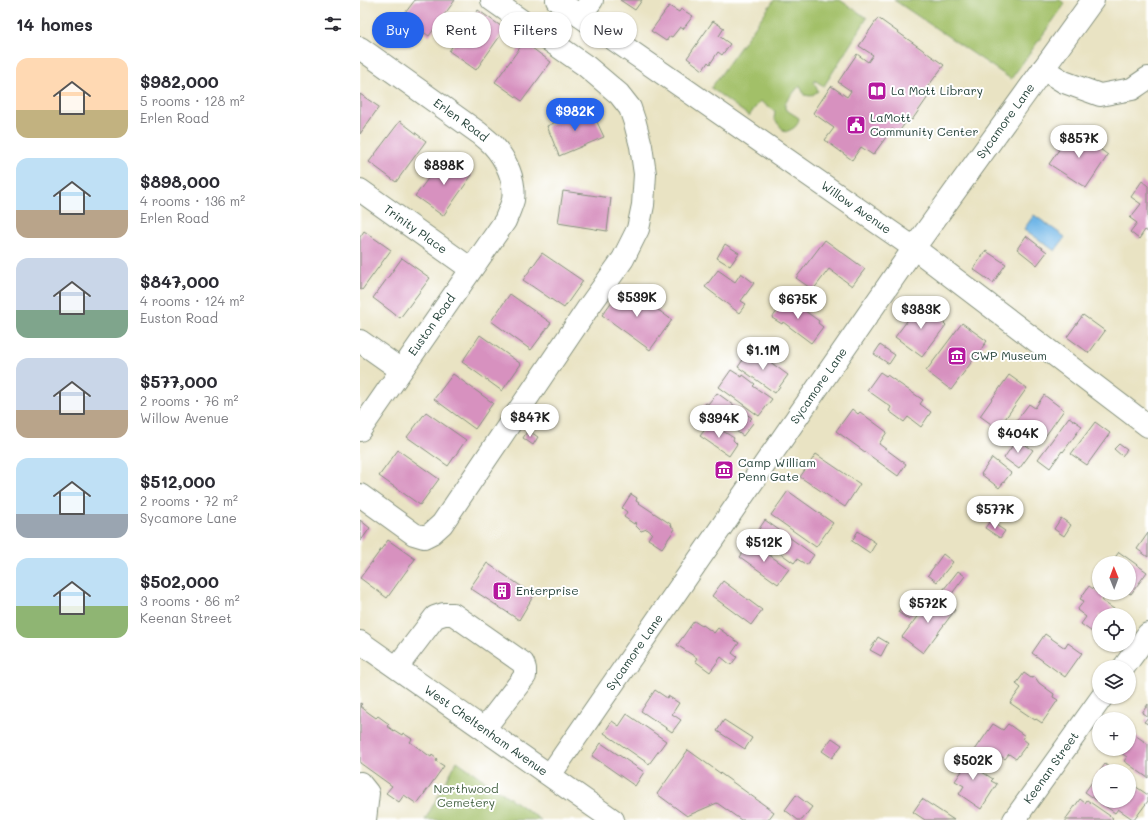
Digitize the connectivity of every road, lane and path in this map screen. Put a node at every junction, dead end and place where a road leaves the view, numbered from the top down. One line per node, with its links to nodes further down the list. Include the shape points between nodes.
1 (492, 0): 16 (main road, via 586,66 619,94 630,108 636,123 645,174 644,205 638,229 623,259 442,524 424,537 414,534)
2 (557, 0): 4 (main road, Willow Avenue)
3 (1093, 0): 6 (main road, Sycamore Lane)
4 (586, 8): 10 (main road, Willow Avenue)
5 (360, 48): 9 (main road, Erlen Road, via 494,145 509,169 512,179 513,200)
6 (1043, 69): 7 (main road, via 1064,82 1100,95 1132,89); 10 (main road, Sycamore Lane)
7 (1148, 78)
8 (360, 190): 11 (main road, Trinity Place)
9 (505, 221): 11 (main road, Euston Road)
10 (914, 248): 14 (main road, Willow Avenue); 23 (main road, Sycamore Lane)
11 (471, 270): 13 (main road, Euston Road)
12 (360, 341): 13 (main road)
13 (401, 370): 15 (main road, Euston Road)
14 (1148, 426)
15 (360, 430)
16 (360, 495)
17 (1148, 634): 19 (main road)
18 (360, 642): 20 (main road, West Cheltenham Avenue)
19 (1129, 660)
20 (396, 667): 22 (main road, West Cheltenham Avenue); 22 (main road, via 436,617 444,614 453,614 523,663 525,676)
21 (1097, 704): 27 (main road, Keenan Street)
22 (484, 729): 23 (main road, West Cheltenham Avenue)
23 (550, 775): 26 (main road, West Cheltenham Avenue)
24 (360, 783): 25 (main road, via 368,793)
25 (365, 820)
26 (613, 820)
27 (1014, 820)

